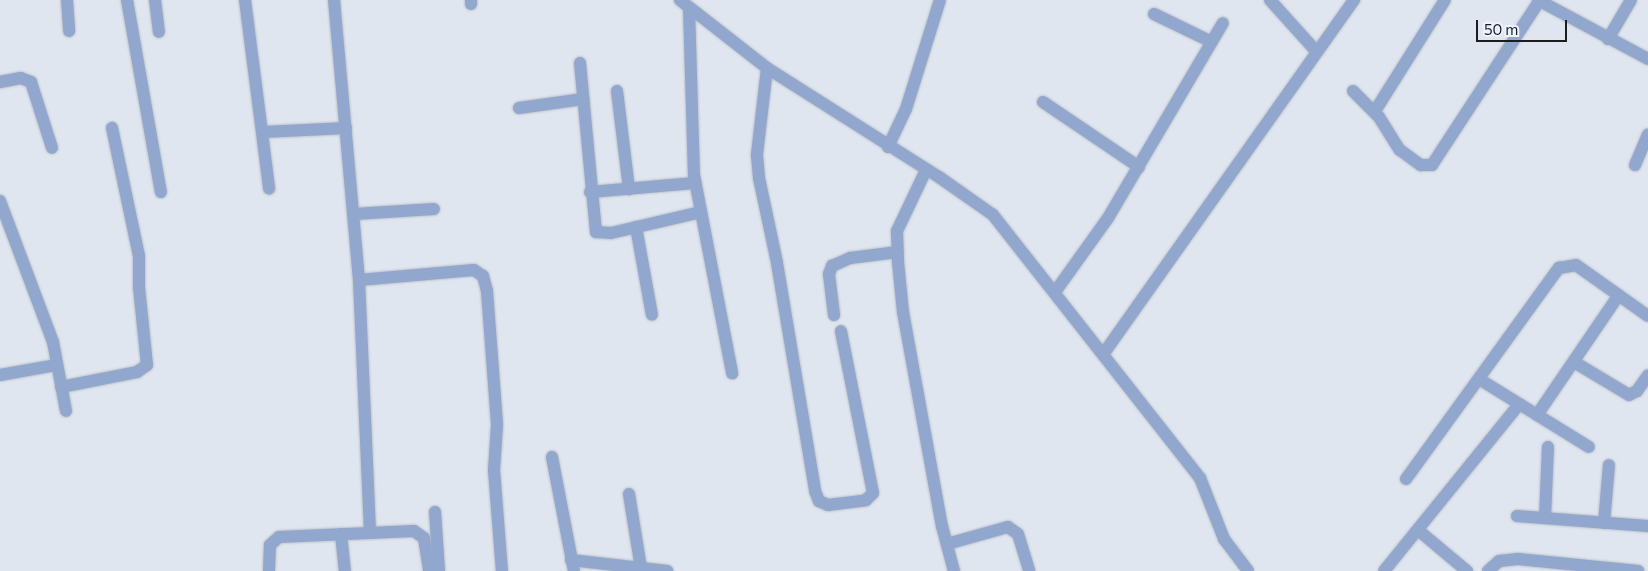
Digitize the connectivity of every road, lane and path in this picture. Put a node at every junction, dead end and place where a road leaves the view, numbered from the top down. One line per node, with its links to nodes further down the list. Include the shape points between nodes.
1 (67, 0): 15 (street)
2 (128, 0): 42 (street)
3 (155, 0): 16 (street)
4 (245, 0): 32 (street)
5 (334, 0): 31 (street)
6 (940, 0): 34 (street, via 906,109)
7 (1270, 0): 19 (street)
8 (1354, 0): 19 (street)
9 (1445, 0): 29 (street)
10 (1539, 0): 17 (street); 29 (street, via 1432,165 1421,165 1400,150)
11 (1630, 0): 17 (street)
12 (685, 4): 22 (street); 39 (street)
13 (1154, 14): 18 (street)
14 (1223, 23): 18 (street)
15 (68, 31)
16 (159, 32)
17 (1608, 39): 20 (street)
18 (1212, 42): 37 (street)
19 (1316, 51): 57 (street)
20 (1648, 58)
21 (580, 63): 26 (street)
22 (766, 68): 34 (street); 56 (street, via 757,155 759,178 777,263 815,491 820,501 828,505 866,500 873,493)
23 (0, 82): 35 (street, via 21,78 31,82)
24 (617, 91): 41 (street)
25 (1353, 91): 29 (street)
26 (583, 99): 28 (street); 43 (street)
27 (1044, 102): 37 (street)
28 (519, 108)
29 (1375, 111)
30 (112, 128): 64 (street, via 140,256 139,287 147,365 137,372)
31 (346, 128): 32 (street); 47 (street)
32 (264, 132): 40 (street)
33 (1648, 135): 36 (street)
34 (888, 147): 38 (street)
35 (52, 148)
36 (1635, 165)
37 (1139, 167): 51 (street, via 1108,218)
38 (926, 170): 49 (street, via 900,220); 51 (street, via 992,215)
39 (695, 183): 41 (street); 46 (street)
40 (269, 188)
41 (629, 189): 43 (street)
42 (161, 192)
43 (590, 192): 48 (street, via 596,232 603,234)
44 (0, 201): 59 (street, via 53,342)
45 (434, 209): 47 (street)
46 (701, 212): 48 (street); 60 (street)
47 (354, 214): 50 (street)
48 (636, 227): 53 (street)
49 (898, 252): 54 (street, via 850,258 832,266 829,274); 82 (street, via 904,312)
50 (359, 280): 80 (street); 90 (street, via 474,270 483,276 487,291 497,425 494,470)
51 (1055, 292): 57 (street)
52 (1619, 295): 55 (street); 58 (street); 63 (street, via 1576,265 1559,268)
53 (652, 315)
54 (834, 315)
55 (1648, 316)
56 (841, 331)
57 (1104, 353): 94 (street, via 1200,478 1224,539)
58 (1574, 362): 62 (street, via 1629,395 1638,390); 67 (street)
59 (57, 365): 61 (street); 64 (street)
60 (732, 372)
61 (0, 375)
62 (1648, 375)
63 (1479, 378): 65 (street); 72 (street)
64 (61, 387): 66 (street)
65 (1519, 404): 67 (street); 79 (street)
66 (66, 411)
67 (1537, 415): 69 (street)
68 (1548, 447): 76 (street)
69 (1588, 447)
70 (552, 457): 83 (street)
71 (1609, 465): 77 (street)
72 (1406, 479)
73 (630, 494): 84 (street)
74 (435, 512): 89 (street)
75 (1518, 516): 76 (street)
76 (1545, 518): 77 (street)
77 (1604, 523): 78 (street)
78 (1648, 526)
79 (1418, 530): 95 (street); 96 (street)
80 (370, 532): 81 (street); 88 (street, via 419,533 426,545)
81 (341, 534): 86 (street, via 275,538 270,545); 87 (street)
82 (947, 544): 92 (street); 93 (street, via 1008,526 1018,534)
83 (572, 566): 84 (street)
84 (641, 568): 91 (street)
85 (1596, 568): 97 (street, via 1506,559); 98 (street)
86 (270, 571)
87 (345, 571)
88 (429, 571)
89 (439, 571)
90 (502, 571)
91 (667, 571)
92 (954, 571)
93 (1029, 571)
94 (1248, 571)
95 (1384, 571)
96 (1467, 571)
97 (1488, 571)
98 (1638, 571)

